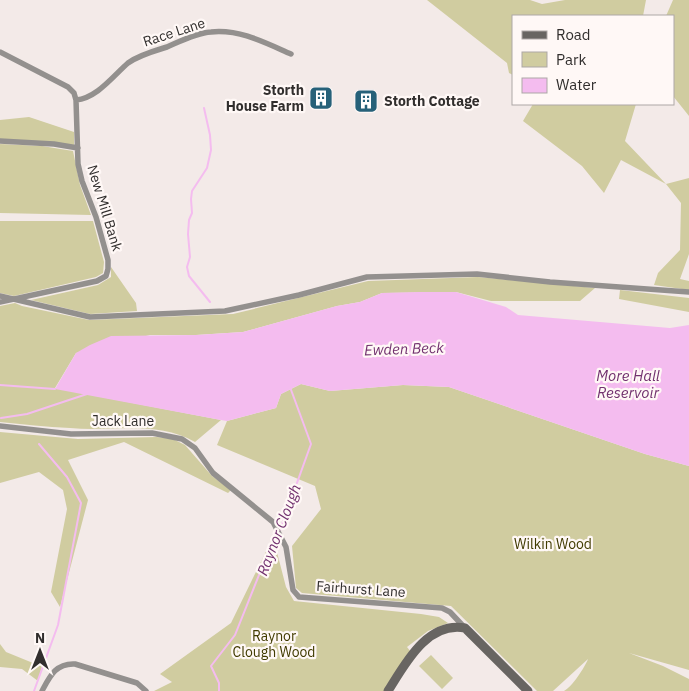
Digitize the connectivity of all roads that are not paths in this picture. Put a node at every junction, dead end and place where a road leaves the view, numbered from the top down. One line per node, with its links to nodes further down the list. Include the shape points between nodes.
1 (0, 52): 3 (street, via 68,87)
2 (291, 54): 3 (street, Race Lane, via 246,34 200,34 130,62 99,89 82,100)
3 (76, 100): 5 (street, New Mill Bank)
4 (0, 141): 5 (street)
5 (78, 148): 8 (street, New Mill Bank, via 82,181 108,260 106,276 97,281)
6 (689, 292): 8 (street, via 477,274 368,278 225,311 90,317)
7 (0, 296): 8 (street)
8 (14, 299): 9 (street, New Mill Bank)
9 (0, 302)
10 (0, 426): 11 (street, Jack Lane, via 71,434 152,433 182,439 194,448 213,473)
11 (273, 522): 12 (street, Fairhurst Lane, via 286,547 293,590 299,597 442,608)
12 (465, 628): 15 (street, via 446,628 422,643); 16 (street)
13 (42, 691): 14 (street, via 52,673 68,664 136,684)
14 (146, 691)
15 (388, 691)
16 (528, 691)

